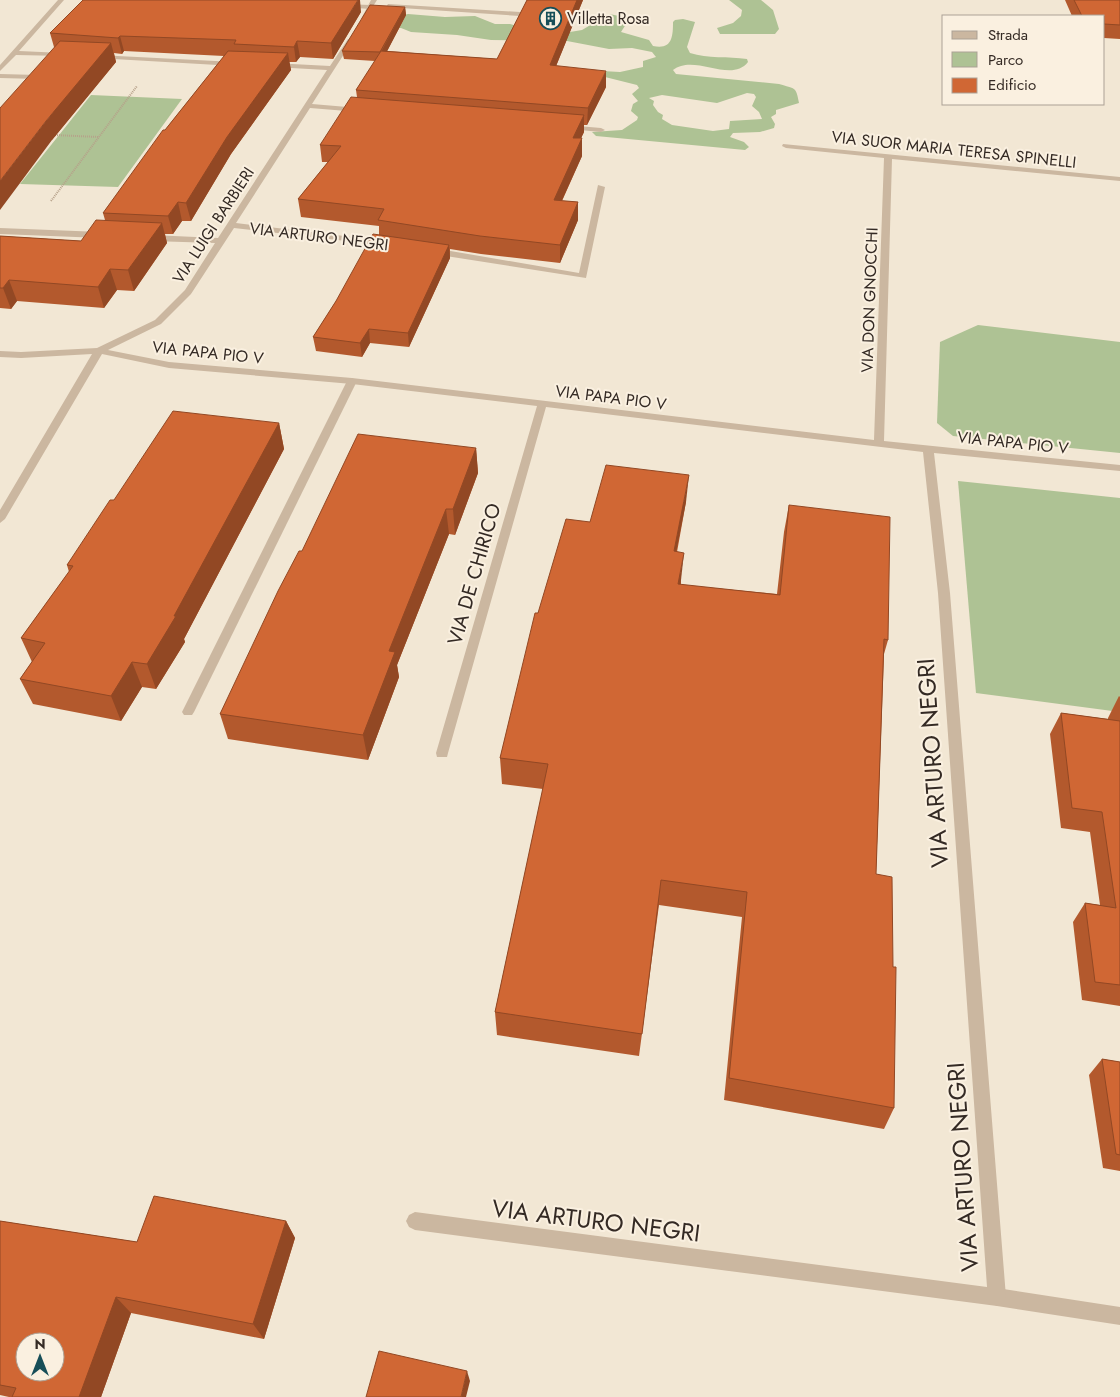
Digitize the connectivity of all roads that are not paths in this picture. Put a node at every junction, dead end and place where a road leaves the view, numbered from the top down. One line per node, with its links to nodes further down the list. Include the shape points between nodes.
1 (61, 0): 5 (street)
2 (372, 4): 3 (street); 4 (street); 10 (street, VIA LUIGI BARBIERI)
3 (340, 6)
4 (520, 14)
5 (16, 53): 6 (street); 11 (street)
6 (68, 55)
7 (87, 56): 8 (street)
8 (240, 64)
9 (268, 65): 10 (street)
10 (333, 68): 14 (street, VIA LUIGI BARBIERI)
11 (0, 69)
12 (0, 76): 13 (street)
13 (38, 77)
14 (307, 106): 15 (street); 22 (street, VIA LUIGI BARBIERI)
15 (366, 110)
16 (562, 126): 17 (street)
17 (601, 130)
18 (786, 146): 19 (street, VIA SUOR MARIA TERESA SPINELLI)
19 (888, 156): 20 (street, VIA SUOR MARIA TERESA SPINELLI); 33 (street, VIA DON GNOCCHI)
20 (1120, 179)
21 (601, 187): 28 (street, via 583,276)
22 (232, 225): 26 (street, VIA LUIGI BARBIERI); 27 (street, VIA ARTURO NEGRI)
23 (0, 231): 24 (street)
24 (106, 236)
25 (144, 237): 26 (street)
26 (221, 241): 29 (street, VIA LUIGI BARBIERI, via 188,292 158,322)
27 (393, 244)
28 (421, 248)
29 (98, 351): 30 (street, VIA LUIGI BARBIERI); 31 (street, VIA PAPA PIO V, via 168,364); 36 (street)
30 (0, 354)
31 (352, 381): 32 (street, VIA PAPA PIO V); 37 (street)
32 (542, 404): 33 (street, VIA PAPA PIO V); 38 (street, VIA DE CHIRICO)
33 (879, 444): 34 (street, VIA PAPA PIO V)
34 (928, 448): 35 (street, VIA PAPA PIO V); 40 (street, VIA ARTURO NEGRI, via 944,593)
35 (1120, 468)
36 (0, 519)
37 (188, 712)
38 (442, 753)
39 (415, 1221): 40 (street, VIA ARTURO NEGRI)
40 (997, 1297): 41 (street)
41 (1120, 1316)

